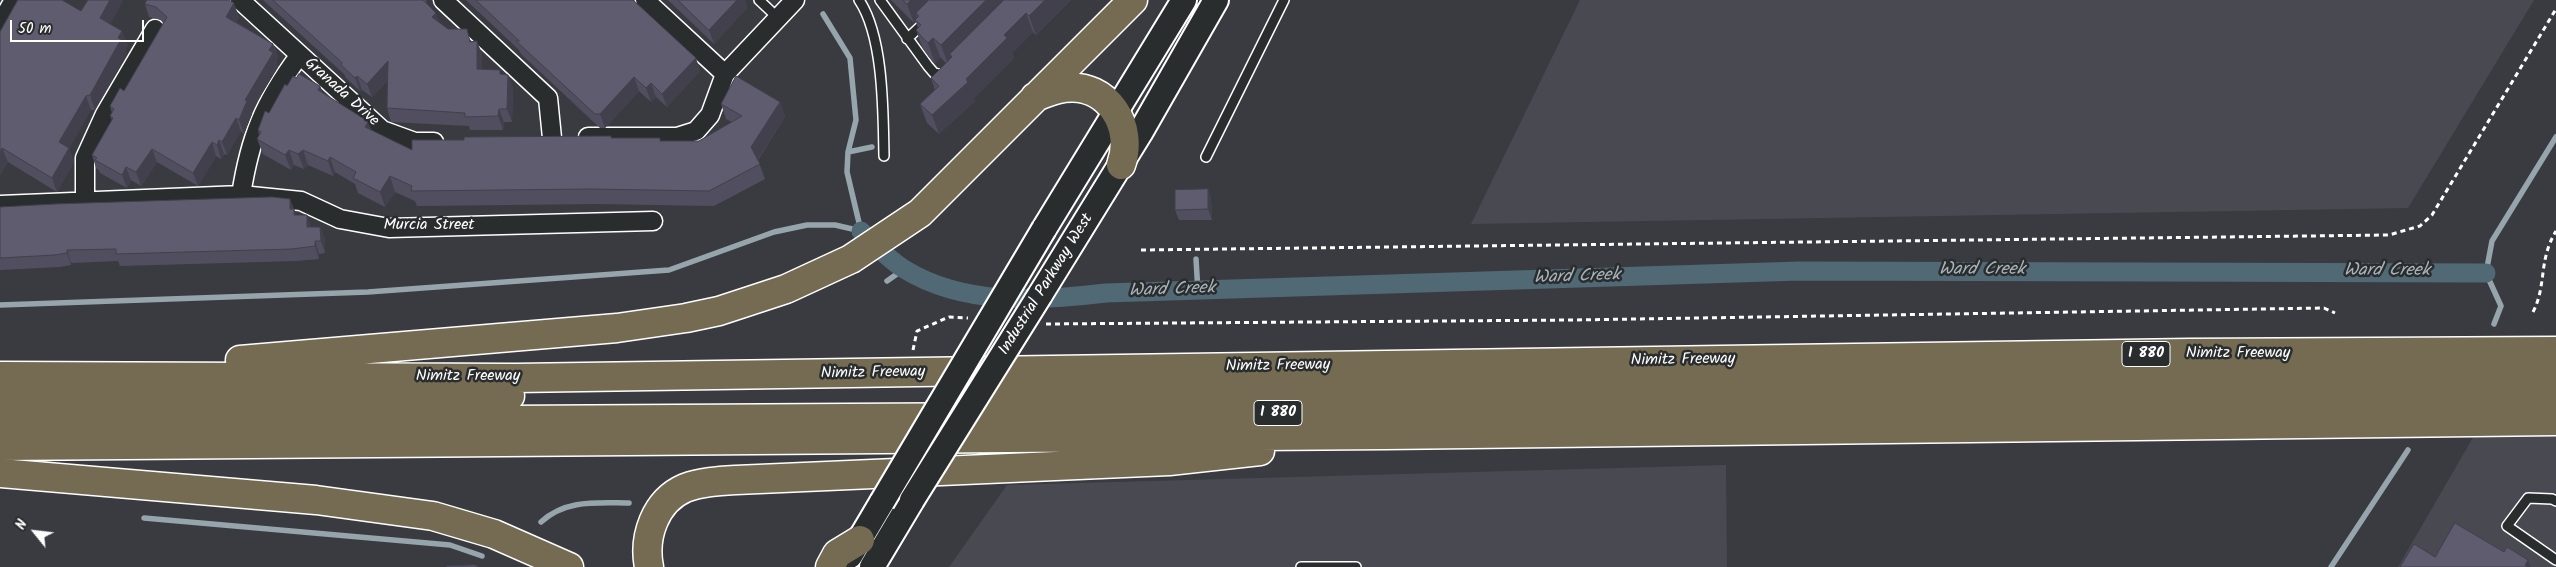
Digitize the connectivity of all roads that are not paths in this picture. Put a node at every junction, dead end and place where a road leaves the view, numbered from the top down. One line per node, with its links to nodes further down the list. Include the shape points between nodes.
1 (14, 0): 15 (street)
2 (240, 0): 18 (street, Granada Drive)
3 (443, 0): 24 (street, via 548,98)
4 (645, 0): 20 (street)
5 (758, 0): 14 (lane)
6 (795, 0): 14 (street)
7 (858, 0): 26 (lane, via 868,19 875,46 883,98)
8 (880, 0): 17 (lane)
9 (1133, 0): 21 (highway)
10 (1184, 0): 22 (main road, Industrial Parkway West)
11 (1216, 0): 28 (main road, Industrial Parkway West)
12 (1284, 0): 27 (lane)
13 (934, 13): 17 (lane)
14 (778, 18): 20 (street)
15 (0, 24)
16 (155, 30): 30 (street, via 105,114 85,158)
17 (907, 39): 19 (lane, via 934,73 943,75)
18 (299, 56): 25 (street, Granada Drive, via 382,130 415,142); 29 (street, via 259,118)
19 (952, 69)
20 (725, 74): 24 (street, via 710,114 696,131 677,137)
21 (1035, 96): 22 (highway, via 1065,88 1081,89 1108,100); 34 (highway, via 920,213 851,259 786,289 719,311 617,328)
22 (1115, 112): 28 (highway, via 1123,127 1125,141); 45 (main road, Industrial Parkway West, bridge)
23 (532, 138): 24 (street)
24 (552, 138)
25 (454, 141)
26 (884, 156)
27 (1206, 157)
28 (1121, 165): 51 (main road, Industrial Parkway West, bridge)
29 (241, 195): 30 (street, Murcia Street); 32 (street, Murcia Street, via 301,201 340,219 389,228)
30 (85, 202): 31 (street, Murcia Street)
31 (0, 205)
32 (652, 221)
33 (2556, 351): 34 (highway, Nimitz Freeway / I 880, via 516,378)
34 (67, 375): 36 (highway, Nimitz Freeway / I 880)
35 (2556, 375): 37 (highway, I 880)
36 (0, 376)
37 (0, 401)
38 (2556, 401): 40 (highway, I 880, via 344,421)
39 (2556, 421): 41 (highway, I 880)
40 (0, 427)
41 (1385, 435): 42 (highway, I 880); 48 (highway, via 1169,461 700,484 672,496 661,508 648,539)
42 (0, 446)
43 (0, 473): 47 (highway, via 316,500 433,516 494,534)
44 (2556, 501): 46 (lane, via 2528,498 2507,526)
45 (860, 540): 49 (highway, via 837,554); 50 (main road, Industrial Parkway West)
46 (2556, 560)
47 (569, 567)
48 (649, 567)
49 (830, 567)
50 (844, 567)
51 (872, 567)
52 (1301, 567): 53 (lane)
53 (1356, 567)

